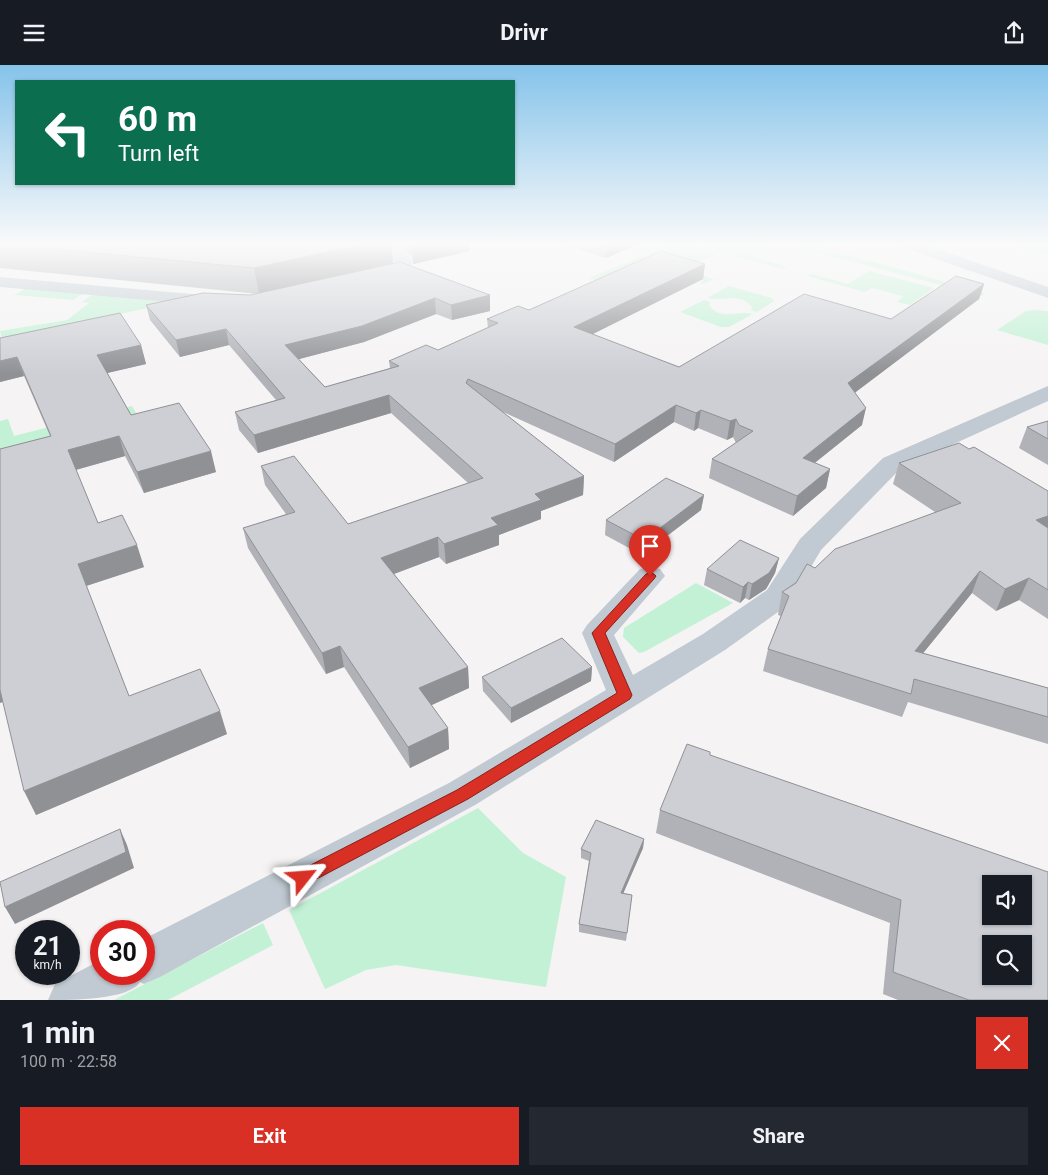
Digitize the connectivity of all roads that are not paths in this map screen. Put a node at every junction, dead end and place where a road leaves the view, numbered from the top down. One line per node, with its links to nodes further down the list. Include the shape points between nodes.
1 (51, 287): 4 (street)
2 (1030, 287): 3 (street)
3 (1048, 293)
4 (232, 303)
5 (1048, 393): 7 (street, via 892,463 810,545 778,597 714,642)
6 (650, 576): 7 (street, via 598,633)
7 (625, 695): 8 (street, via 462,794)
8 (155, 956)
9 (100, 985): 10 (street)
10 (71, 1000)

